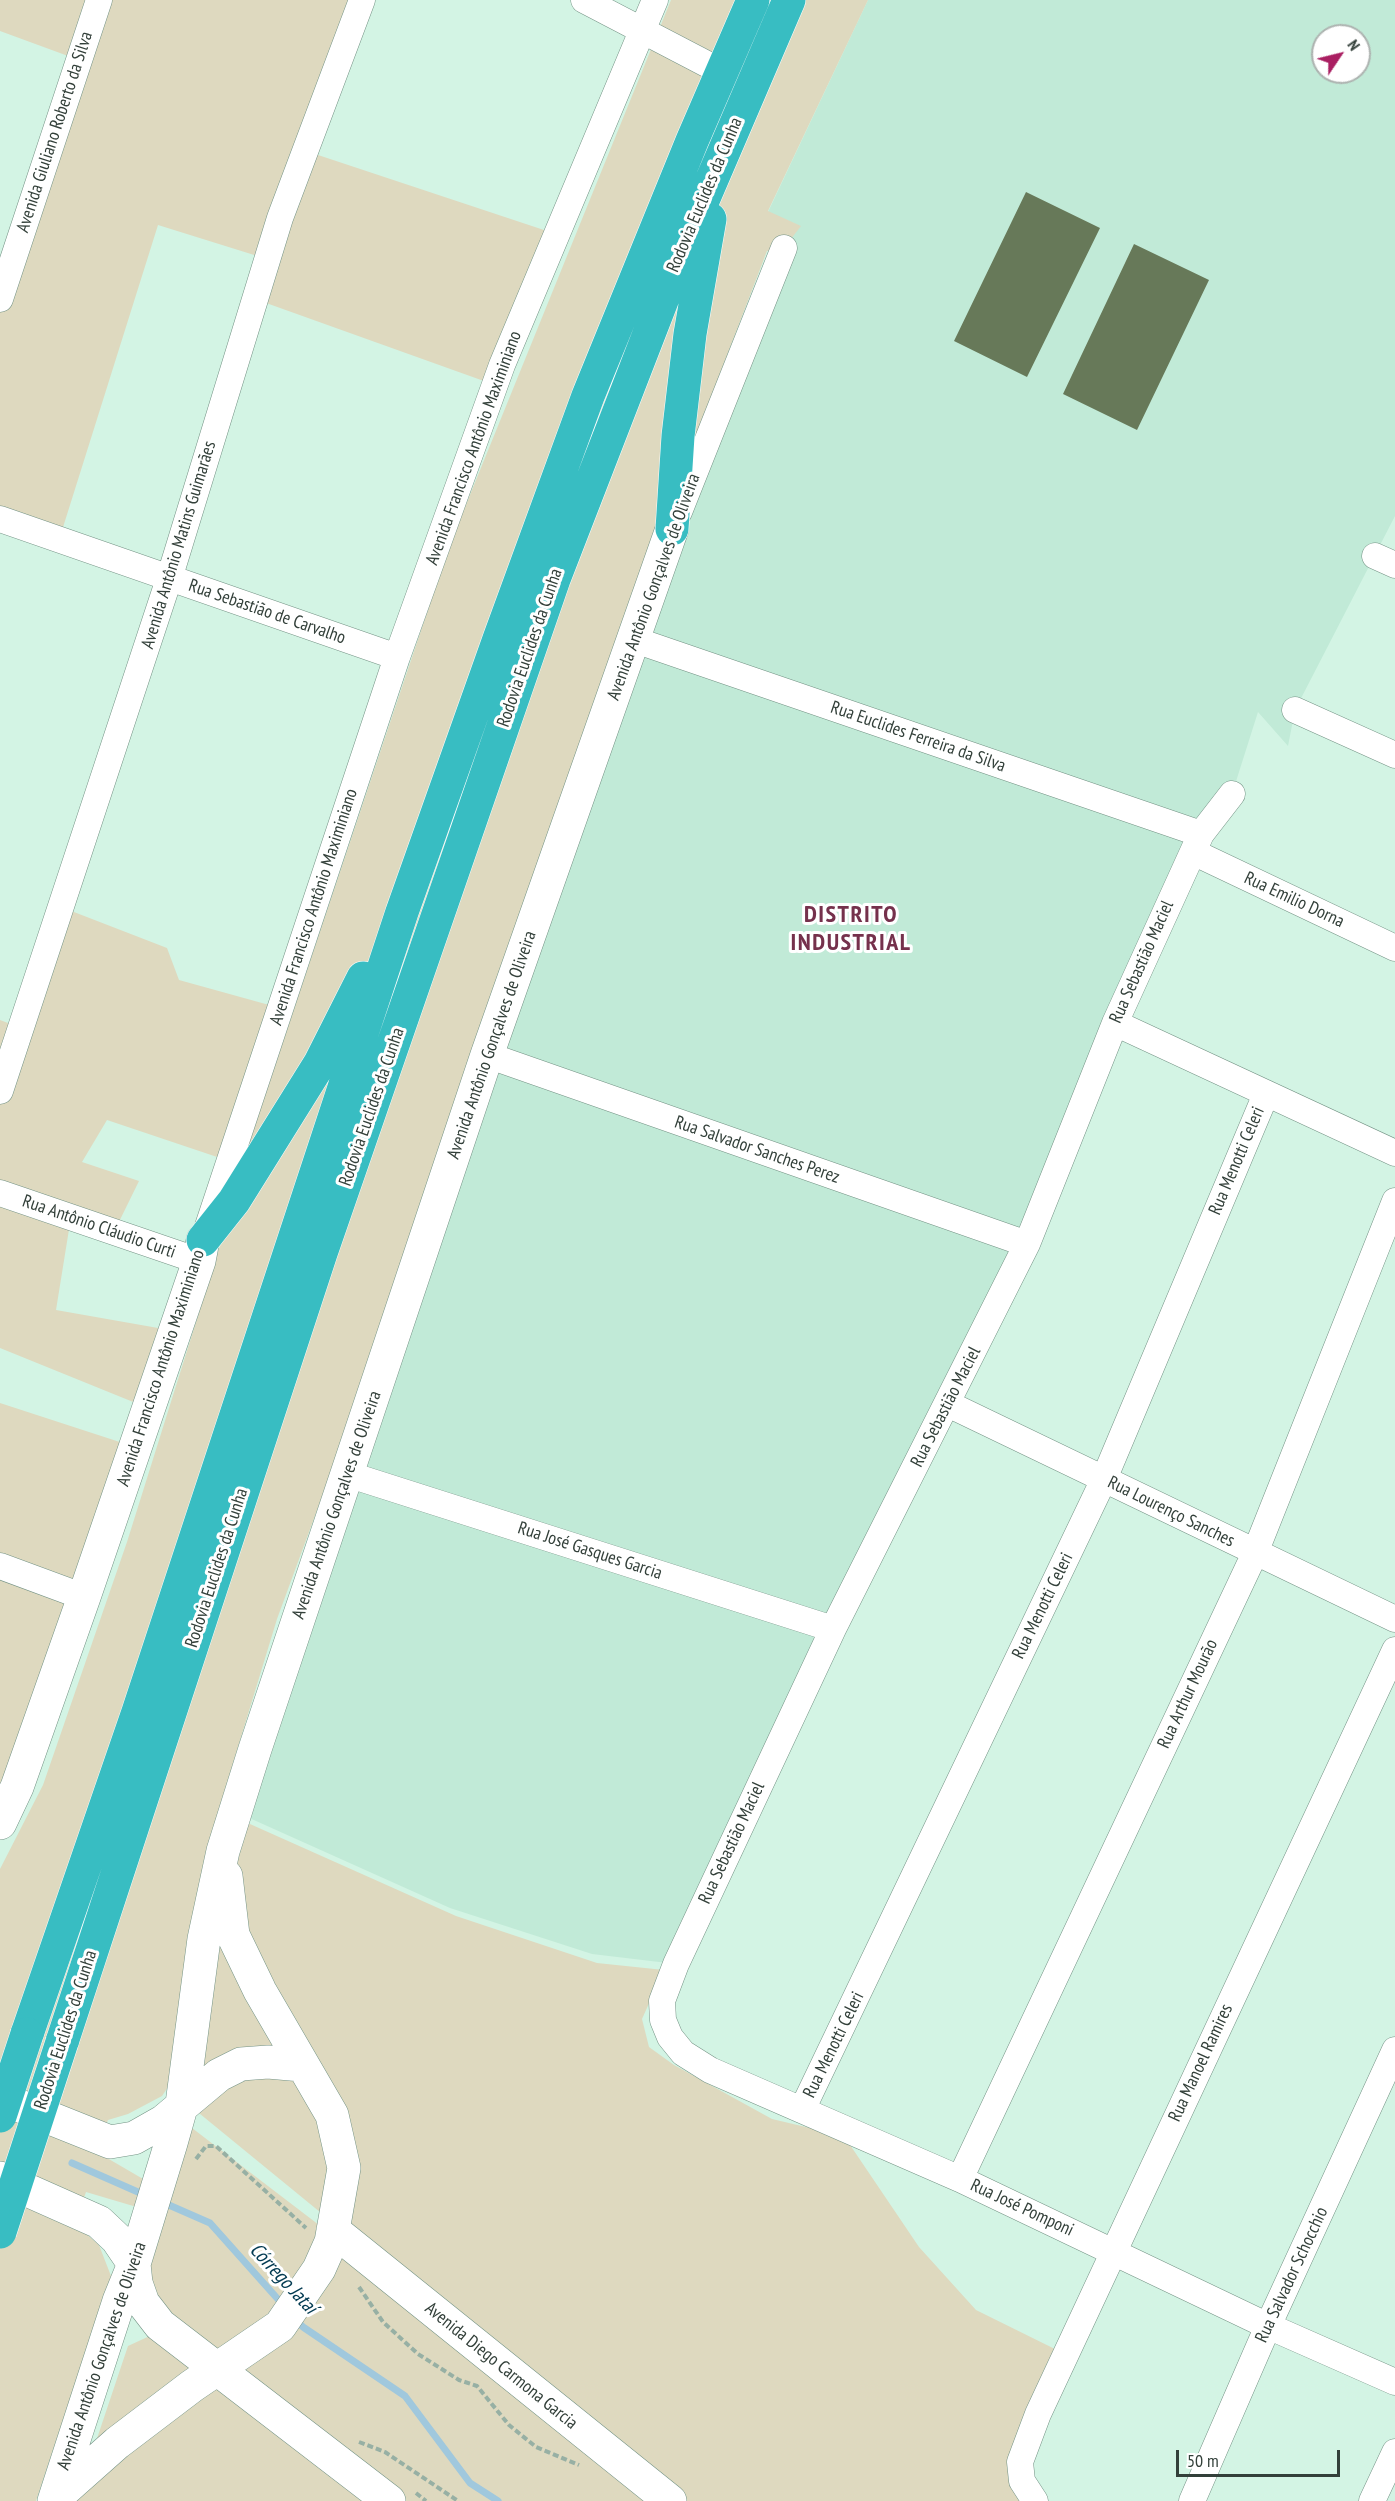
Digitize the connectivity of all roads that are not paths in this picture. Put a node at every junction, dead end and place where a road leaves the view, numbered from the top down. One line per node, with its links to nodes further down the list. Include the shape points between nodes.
1 (99, 0): 11 (street, Avenida Giuliano Roberto da Silva)
2 (362, 0): 14 (street, Avenida Antônio Matins Guimarães, via 280,218)
3 (584, 0): 7 (street)
4 (655, 0): 7 (street, Avenida Francisco Antônio Maximiniano)
5 (753, 0): 8 (highway, Rodovia Euclides da Cunha)
6 (789, 0): 9 (highway, Rodovia Euclides da Cunha)
7 (640, 31): 8 (street); 16 (street, Avenida Francisco Antônio Maximiniano, via 502,364)
8 (722, 72): 21 (highway, Rodovia Euclides da Cunha, via 588,396)
9 (721, 154): 13 (highway, via 690,334); 53 (highway, Rodovia Euclides da Cunha, bridge, via 554,579 325,1242)
10 (784, 248): 13 (street, Avenida Antônio Gonçalves de Oliveira)
11 (0, 299)
12 (0, 519): 14 (street, Rua Sebastião de Carvalho)
13 (672, 529): 15 (main road, Avenida Antônio Gonçalves de Oliveira)
14 (169, 579): 16 (street, Rua Sebastião de Carvalho); 25 (street, Avenida Antônio Matins Guimarães)
15 (635, 639): 20 (street, Rua Euclides Ferreira da Silva); 24 (main road, Avenida Antônio Gonçalves de Oliveira)
16 (398, 657): 31 (street, Avenida Francisco Antônio Maximiniano)
17 (1295, 710): 18 (street)
18 (1395, 755)
19 (1232, 794): 20 (street, Rua Sebastião Maciel)
20 (1197, 843): 22 (street, Rua Emilio Dorna); 23 (street, Rua Sebastião Maciel)
21 (402, 912): 31 (highway, via 314,1073); 49 (highway, Rodovia Euclides da Cunha, bridge)
22 (1395, 948)
23 (1114, 1023): 26 (street); 30 (street, Rua Sebastião Maciel)
24 (487, 1055): 30 (street, Rua Salvador Sanches Perez); 33 (main road, Avenida Antônio Gonçalves de Oliveira)
25 (0, 1091)
26 (1266, 1094): 27 (street); 34 (street, Rua Menotti Celeri)
27 (1395, 1153)
28 (0, 1193): 31 (street, Rua Antônio Cláudio Curti)
29 (1395, 1201): 35 (street, Rua Arthur Mourão)
30 (1027, 1244): 32 (street, Rua Sebastião Maciel)
31 (201, 1250): 37 (main road, Avenida Francisco Antônio Maximiniano)
32 (948, 1404): 34 (street, Rua Lourenço Sanches); 39 (street, Rua Sebastião Maciel)
33 (347, 1473): 39 (street, Rua José Gasques Garcia); 42 (main road, Avenida Antônio Gonçalves de Oliveira)
34 (1104, 1479): 35 (street, Rua Lourenço Sanches); 48 (street, Rua Menotti Celeri)
35 (1255, 1553): 38 (street, Rua Lourenço Sanches); 51 (street, Rua Arthur Mourão)
36 (0, 1566): 37 (street)
37 (84, 1597): 41 (main road, Avenida Francisco Antônio Maximiniano)
38 (1395, 1619)
39 (832, 1629): 43 (street, Rua Sebastião Maciel, via 676,1964 662,2001)
40 (1395, 1650): 54 (street, Rua Manoel Ramires)
41 (0, 1824)
42 (223, 1851): 45 (main road, Avenida Antônio Gonçalves de Oliveira, via 233,1935); 47 (main road, Avenida Antônio Gonçalves de Oliveira, via 204,1939)
43 (663, 2020): 48 (street, Rua José Pomponi, via 670,2037 684,2053)
44 (1392, 2063): 56 (street, Rua Salvador Schocchio)
45 (302, 2065): 47 (main road, via 241,2064 219,2075); 52 (main road, Avenida Antônio Gonçalves de Oliveira, via 332,2115 344,2168)
46 (0, 2098): 47 (main road, via 110,2142 134,2138 164,2121)
47 (182, 2104): 55 (main road, Avenida Antônio Gonçalves de Oliveira)
48 (802, 2110): 51 (street, Rua José Pomponi)
49 (0, 2116)
50 (0, 2178): 55 (main road, via 99,2222)
51 (960, 2179): 54 (street, Rua José Pomponi)
52 (333, 2230): 57 (main road, Avenida Antônio Gonçalves de Oliveira, via 319,2269 290,2314 244,2352); 63 (main road, Avenida Diego Carmona Garcia)
53 (0, 2232)
54 (1113, 2250): 56 (street, Rua José Pomponi); 60 (street, Rua Manoel Ramires, via 1020,2462)
55 (134, 2264): 57 (main road, via 143,2303 160,2325); 62 (main road, Avenida Antônio Gonçalves de Oliveira)
56 (1268, 2326): 58 (street, Rua José Pomponi); 64 (street, Rua Salvador Schocchio)
57 (218, 2367): 61 (main road); 62 (main road, Avenida Antônio Gonçalves de Oliveira, via 117,2443)
58 (1395, 2382)
59 (1395, 2452): 65 (street)
60 (1029, 2491)
61 (399, 2494)
62 (54, 2500)
63 (670, 2501)
64 (1192, 2501)
65 (1372, 2501)

